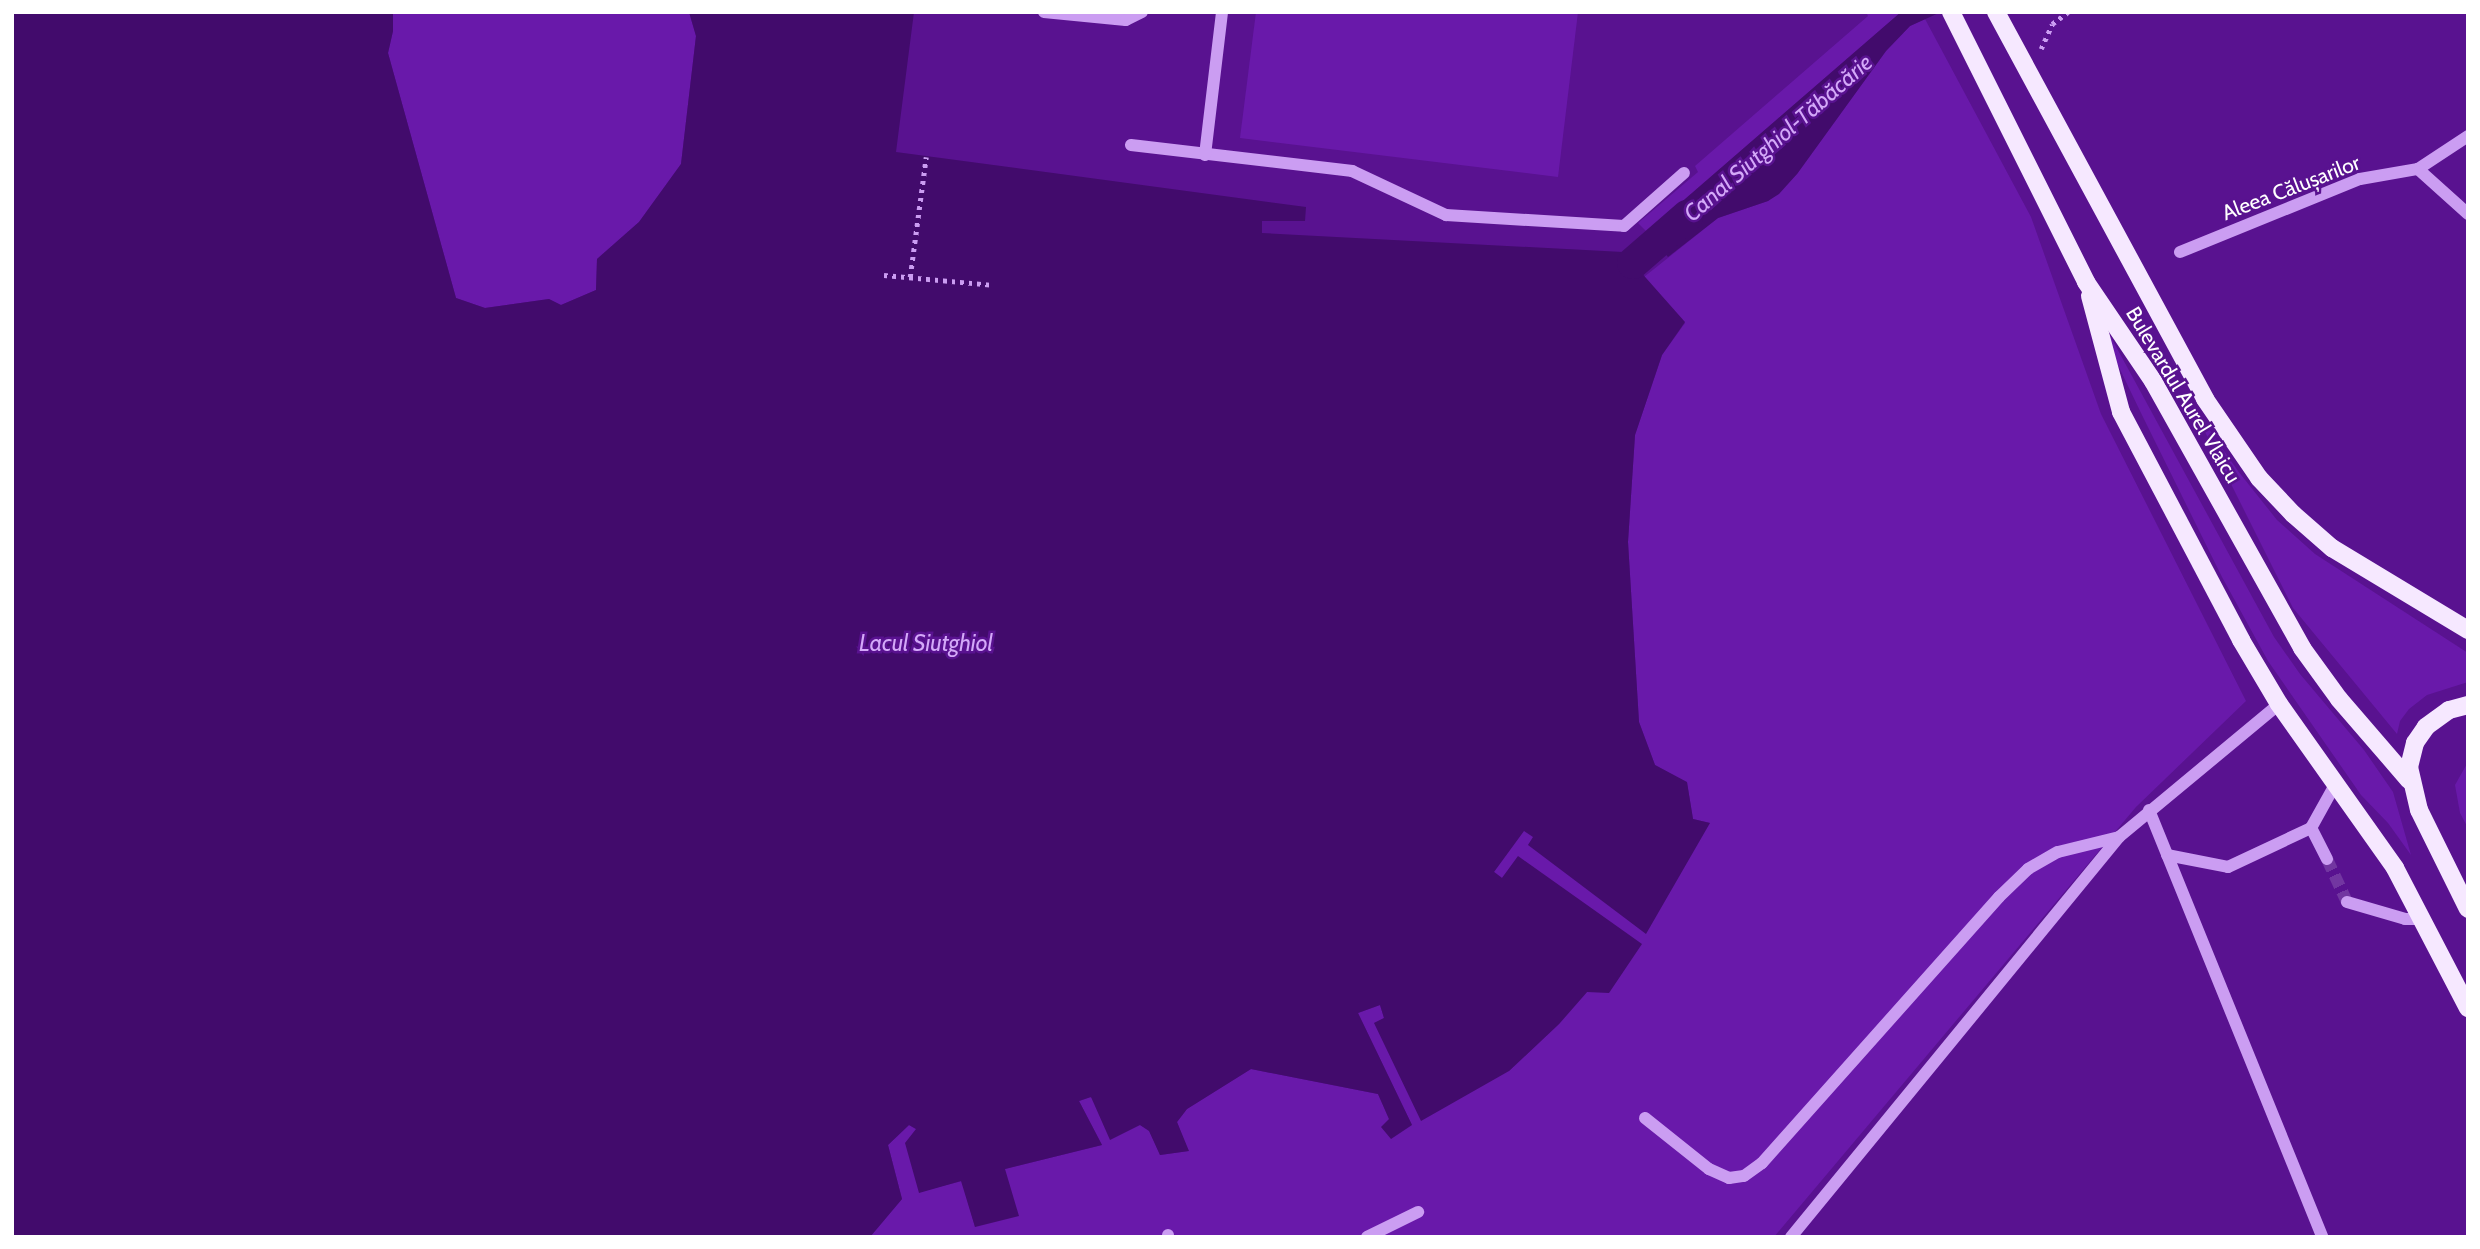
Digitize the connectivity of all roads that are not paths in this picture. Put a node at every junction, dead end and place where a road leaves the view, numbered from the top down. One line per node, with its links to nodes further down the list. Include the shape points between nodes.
1 (1044, 12): 2 (street, via 1126,20)
2 (1142, 12)
3 (1222, 12): 8 (street)
4 (1951, 12): 13 (main road, Bulevardul Aurel Vlaicu)
5 (1996, 12): 14 (main road, Bulevardul Aurel Vlaicu, via 2030,60 2205,399 2259,478 2332,548)
6 (2468, 136): 9 (street, Aleea Călușarilor)
7 (1131, 145): 8 (street)
8 (1205, 155): 10 (street, via 1352,171 1446,215 1624,226)
9 (2418, 169): 11 (street); 12 (street, Aleea Călușarilor, via 2360,179)
10 (1684, 173)
11 (2468, 214)
12 (2180, 252)
13 (2086, 282): 17 (main road, via 2121,412); 19 (main road, Bulevardul Aurel Vlaicu, via 2153,381 2302,648)
14 (2436, 612): 15 (main road); 16 (main road, Bulevardul Aurel Vlaicu)
15 (2468, 621)
16 (2468, 630)
17 (2279, 704): 20 (main road); 21 (street)
18 (2468, 705): 19 (main road, via 2449,710 2426,727 2412,752)
19 (2409, 780): 27 (main road, via 2431,837)
20 (2336, 783): 22 (street); 28 (main road, via 2395,868)
21 (2149, 810): 23 (street); 24 (street)
22 (2311, 828): 24 (street, via 2228,867); 25 (street)
23 (2119, 837): 30 (street, via 2058,852 2028,869 1762,1163 1744,1176 1729,1178 1709,1169); 33 (street)
24 (2167, 855): 34 (street)
25 (2327, 859)
26 (2347, 902): 28 (street, via 2405,919)
27 (2468, 909)
28 (2423, 919): 29 (main road)
29 (2468, 1008)
30 (1645, 1118)
31 (1418, 1212): 32 (street)
32 (1367, 1237)
33 (1791, 1237)
34 (2322, 1237)

